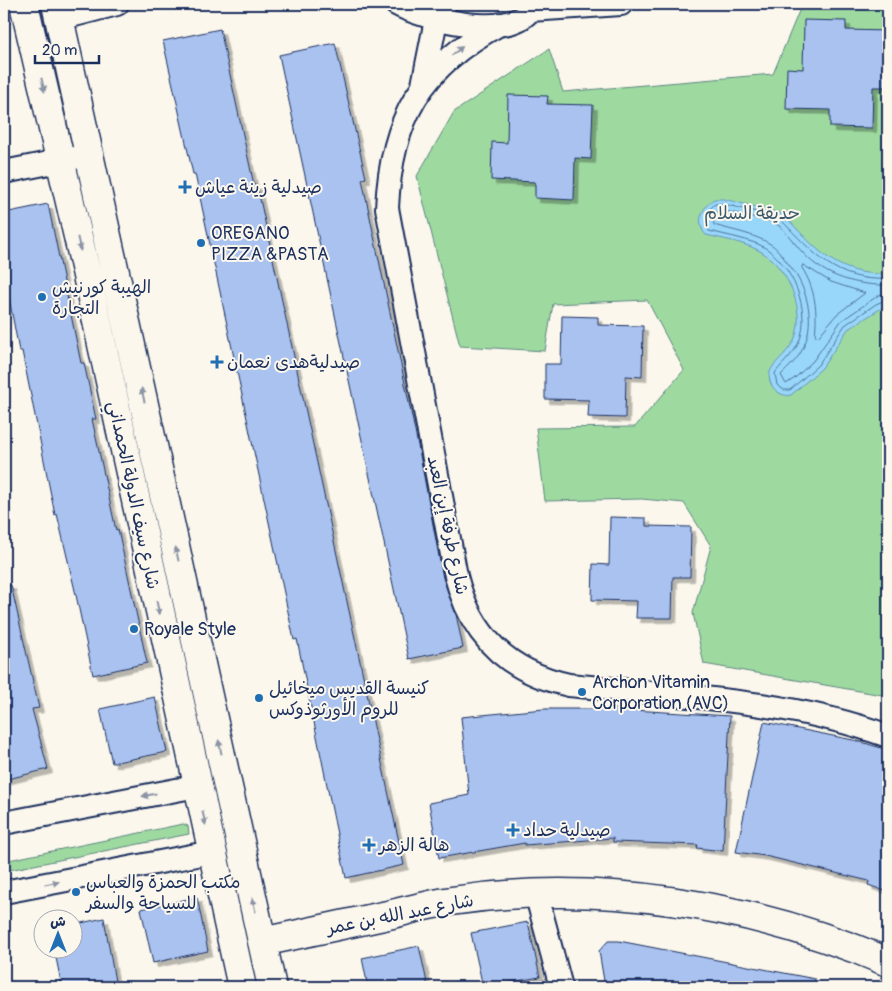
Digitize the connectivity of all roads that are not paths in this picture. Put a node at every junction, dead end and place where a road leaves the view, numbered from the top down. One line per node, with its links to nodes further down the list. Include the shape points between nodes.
1 (24, 4): 11 (main road, شارع سيف الدولة الحمداني, one-way to 11)
2 (117, 4): 6 (street)
3 (396, 4): 7 (street)
4 (621, 4): 5 (street)
5 (528, 7): 8 (street, via 520,20)
6 (58, 11): 10 (main road, شارع سيف الدولة الحمداني)
7 (440, 12): 8 (street); 9 (street, شارع طرفة إبن العبد)
8 (500, 24): 9 (street, شارع طرفة إبن العبد, one-way to 8, via 458,50)
9 (423, 85): 13 (street, شارع طرفة إبن العبد, via 395,144 387,208 456,576 464,602 477,627 501,654 550,681 754,704 857,725)
10 (89, 155): 11 (street); 19 (main road, شارع سيف الدولة الحمداني, one-way to 10)
11 (60, 161): 12 (street); 14 (main road, شارع سيف الدولة الحمداني, one-way to 14)
12 (4, 172)
13 (888, 736)
14 (197, 786): 15 (street, one-way to 15); 16 (main road, شارع سيف الدولة الحمداني, one-way to 16)
15 (4, 823)
16 (212, 852): 17 (street, one-way to 16); 21 (main road, شارع سيف الدولة الحمداني)
17 (4, 892)
18 (536, 893): 19 (main road, شارع عبد الله بن عمر, via 451,901); 20 (main road, شارع عبد الله بن عمر, via 656,899 729,911 792,927); 23 (street)
19 (262, 942): 22 (main road, شارع سيف الدولة الحمداني)
20 (888, 962)
21 (242, 987)
22 (272, 987)
23 (561, 987)

